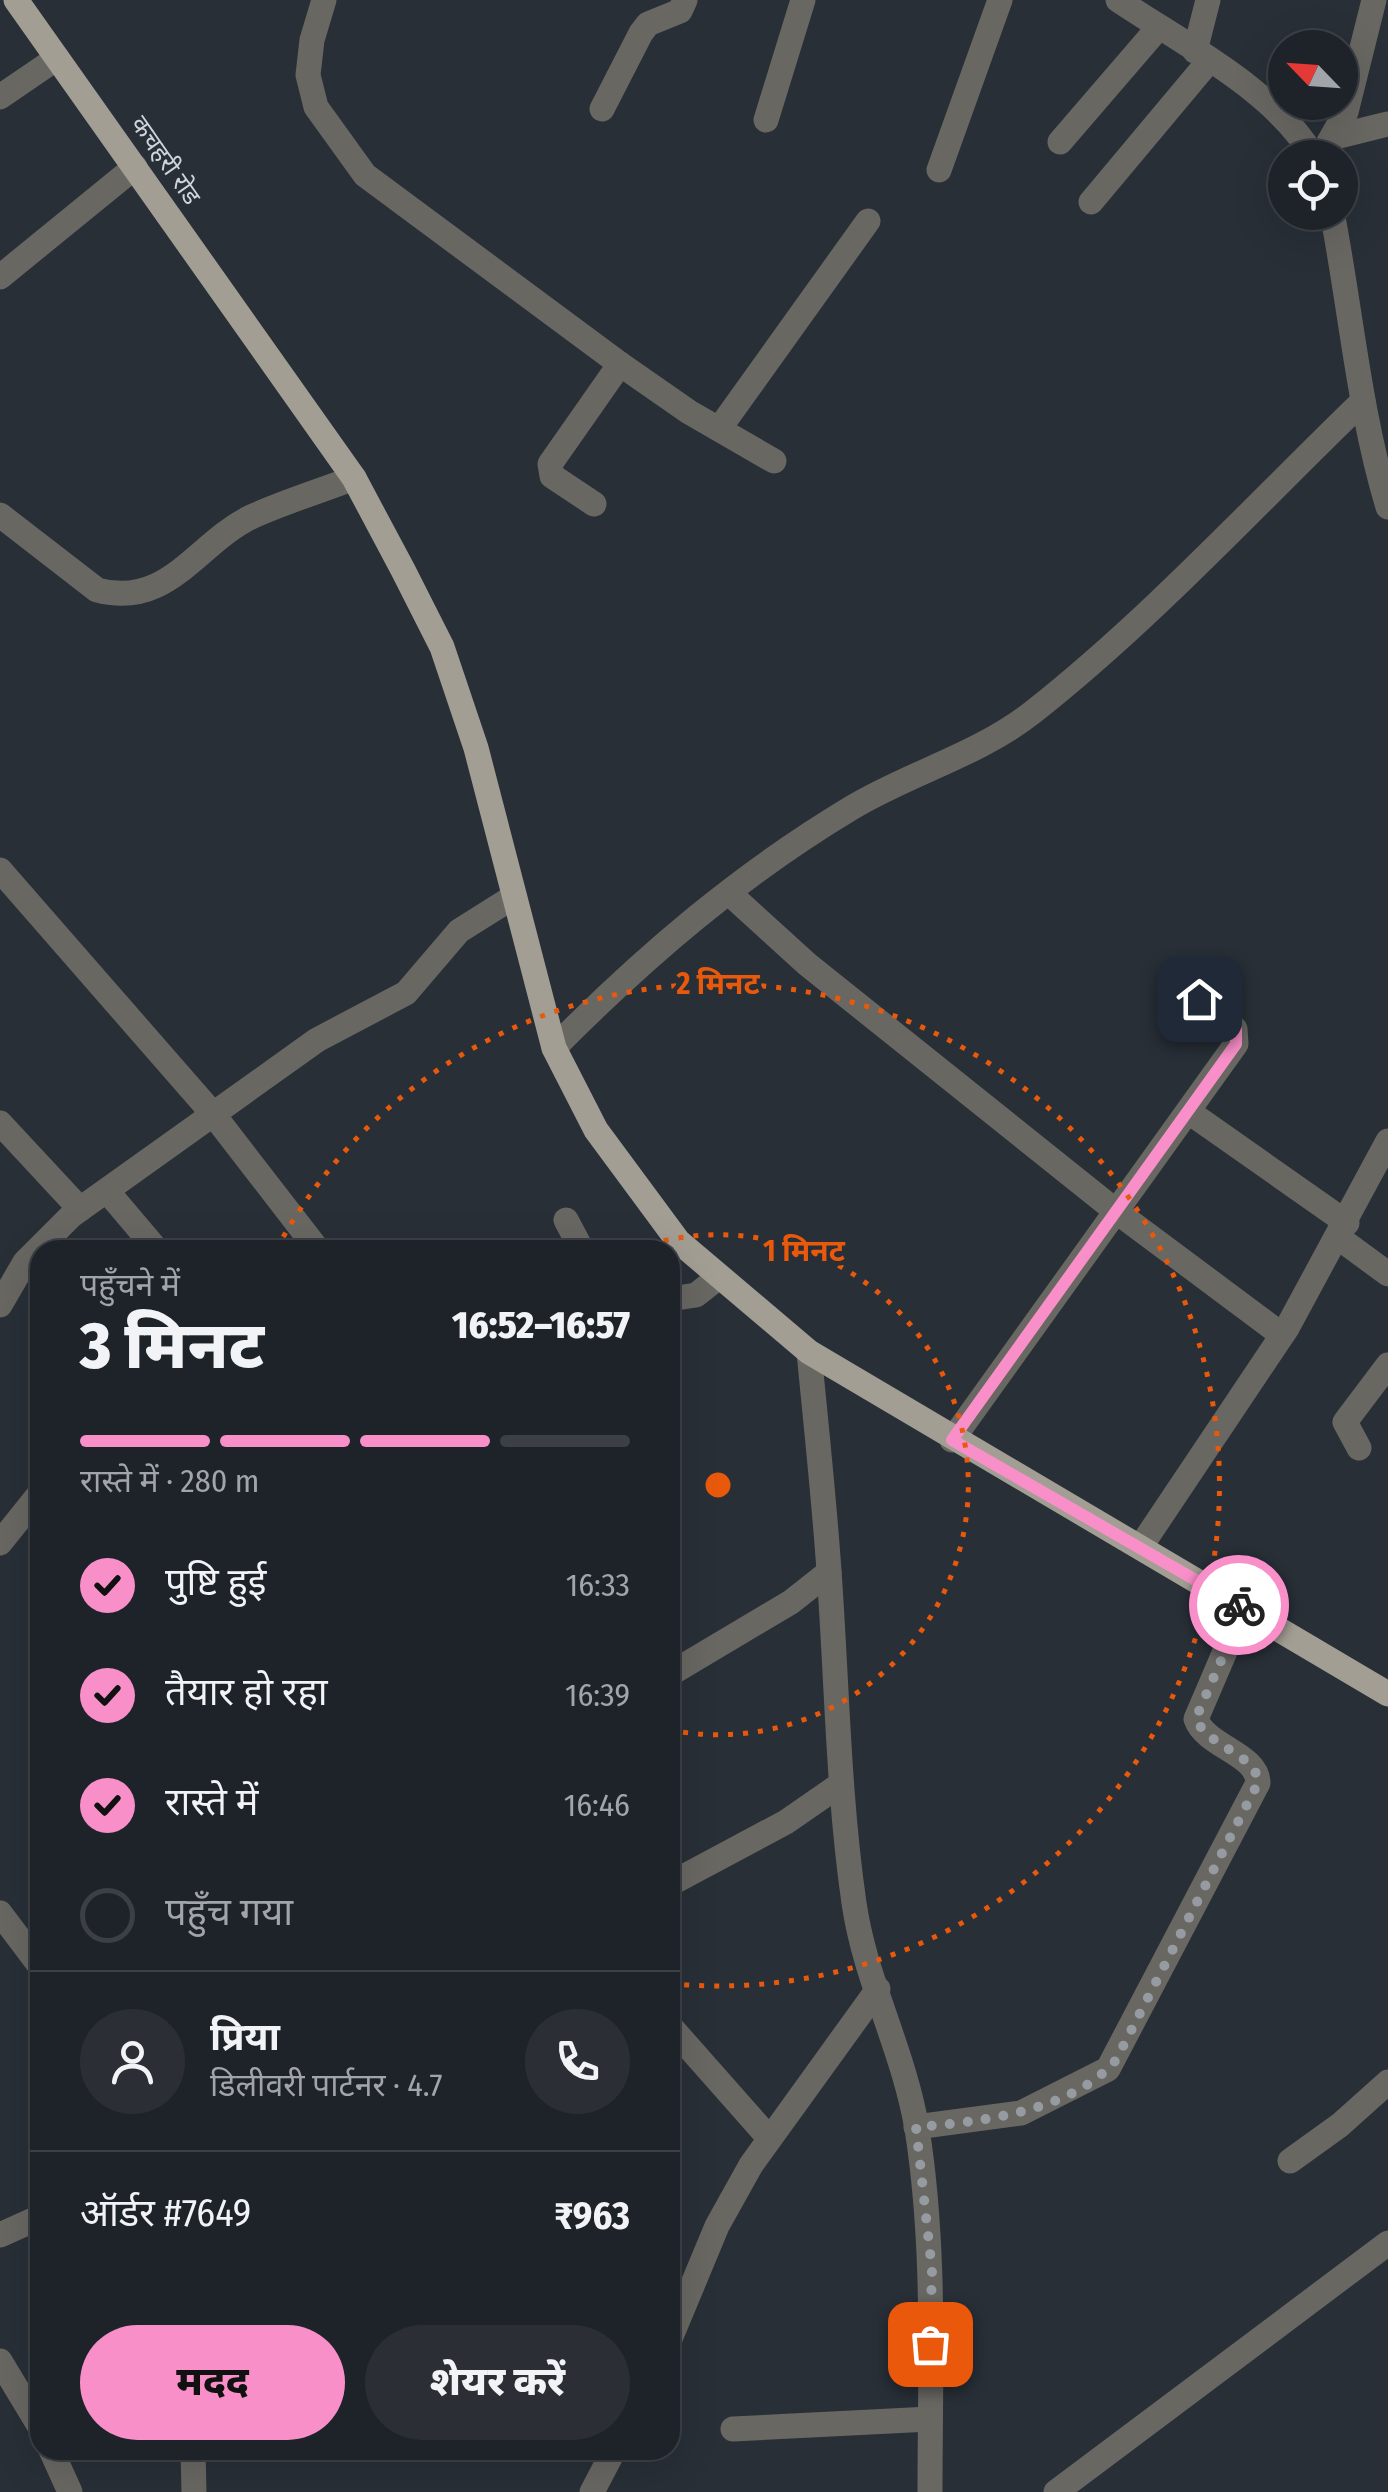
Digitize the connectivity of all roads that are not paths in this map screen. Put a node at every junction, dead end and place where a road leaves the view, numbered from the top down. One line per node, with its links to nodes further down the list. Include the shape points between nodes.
1 (16, 0): 11 (main road, कचहरी रोड)
2 (324, 0): 26 (street, via 308,75 316,106 354,161 411,211)
3 (685, 0): 13 (street, via 680,11 641,33)
4 (804, 0): 14 (street)
5 (1000, 0): 21 (street)
6 (1118, 0): 9 (street)
7 (1208, 0): 10 (street)
8 (1374, 0): 17 (street, via 1353,85)
9 (1159, 28): 10 (street); 19 (street)
10 (1202, 56): 16 (street, via 1244,84); 22 (street)
11 (57, 58): 12 (street); 20 (main road, कचहरी रोड)
12 (0, 97)
13 (602, 109)
14 (766, 120)
15 (1388, 124): 18 (street)
16 (1303, 140)
17 (1328, 140)
18 (1349, 140)
19 (1060, 142)
20 (135, 167): 25 (street); 31 (main road, कचहरी रोड)
21 (939, 170)
22 (1091, 202)
23 (868, 221): 28 (street)
24 (1335, 230): 27 (street)
25 (0, 278)
26 (620, 364): 28 (street); 32 (street, via 550,464 552,476)
27 (1363, 401): 29 (street); 36 (street, via 1034,711 976,749 830,821)
28 (719, 429): 30 (street)
29 (1378, 440): 33 (street)
30 (774, 461)
31 (354, 478): 34 (street, via 249,518 182,574 145,591 96,590); 37 (main road, कचहरी रोड, via 442,647 476,748)
32 (594, 504)
33 (1388, 507)
34 (0, 515)
35 (0, 870): 41 (street)
36 (729, 893): 39 (street, via 640,961); 46 (street, via 807,964)
37 (512, 897): 39 (main road, कचहरी रोड); 41 (street, via 459,932 406,993 317,1040)
38 (1199, 999): 40 (street, via 1238,1038)
39 (554, 1048): 55 (main road, कचहरी रोड, via 596,1130 662,1221)
40 (1189, 1112): 46 (street); 48 (street)
41 (213, 1114): 44 (street); 51 (street)
42 (0, 1123): 45 (street)
43 (1388, 1141): 48 (street)
44 (106, 1191): 45 (street); 50 (street)
45 (80, 1209): 49 (street)
46 (1117, 1212): 58 (street); 61 (street)
47 (566, 1220): 52 (street)
48 (1343, 1230): 54 (street); 58 (street)
49 (55, 1240)
50 (148, 1240)
51 (310, 1240)
52 (577, 1240)
53 (30, 1270): 57 (street)
54 (1388, 1274)
55 (719, 1277): 56 (street, via 696,1295); 59 (main road, कचहरी रोड)
56 (680, 1297)
57 (0, 1305)
58 (1282, 1335): 65 (street)
59 (810, 1352): 61 (main road, कचहरी रोड); 66 (street)
60 (1388, 1366): 62 (street, via 1344,1422)
61 (952, 1440): 65 (main road, कचहरी रोड)
62 (1359, 1448)
63 (30, 1506): 64 (street)
64 (0, 1543)
65 (1141, 1546): 67 (main road, कचहरी रोड)
66 (829, 1572): 68 (street); 70 (street)
67 (1244, 1608): 69 (main road, कचहरी रोड); 77 (street, via 1196,1718 1205,1735 1253,1767 1258,1783 1116,2060 1100,2076 1021,2113)
68 (680, 1668)
69 (1388, 1694)
70 (838, 1786): 71 (street); 74 (street, via 862,1952)
71 (680, 1879)
72 (0, 1913): 73 (street)
73 (30, 1953)
74 (878, 1990): 77 (street); 78 (street)
75 (680, 2037): 78 (street)
76 (1388, 2082): 79 (street)
77 (916, 2127): 86 (street, via 932,2270)
78 (770, 2138): 83 (street, via 716,2226)
79 (1290, 2160)
80 (30, 2222): 81 (street)
81 (0, 2235)
82 (1388, 2243): 95 (street)
83 (680, 2314)
84 (0, 2361): 85 (street)
85 (30, 2410)
86 (930, 2419): 87 (street); 94 (street)
87 (732, 2429)
88 (56, 2460): 91 (street)
89 (193, 2460): 92 (street)
90 (609, 2460): 93 (street)
91 (70, 2492)
92 (194, 2492)
93 (592, 2492)
94 (930, 2492)
95 (1056, 2492)

